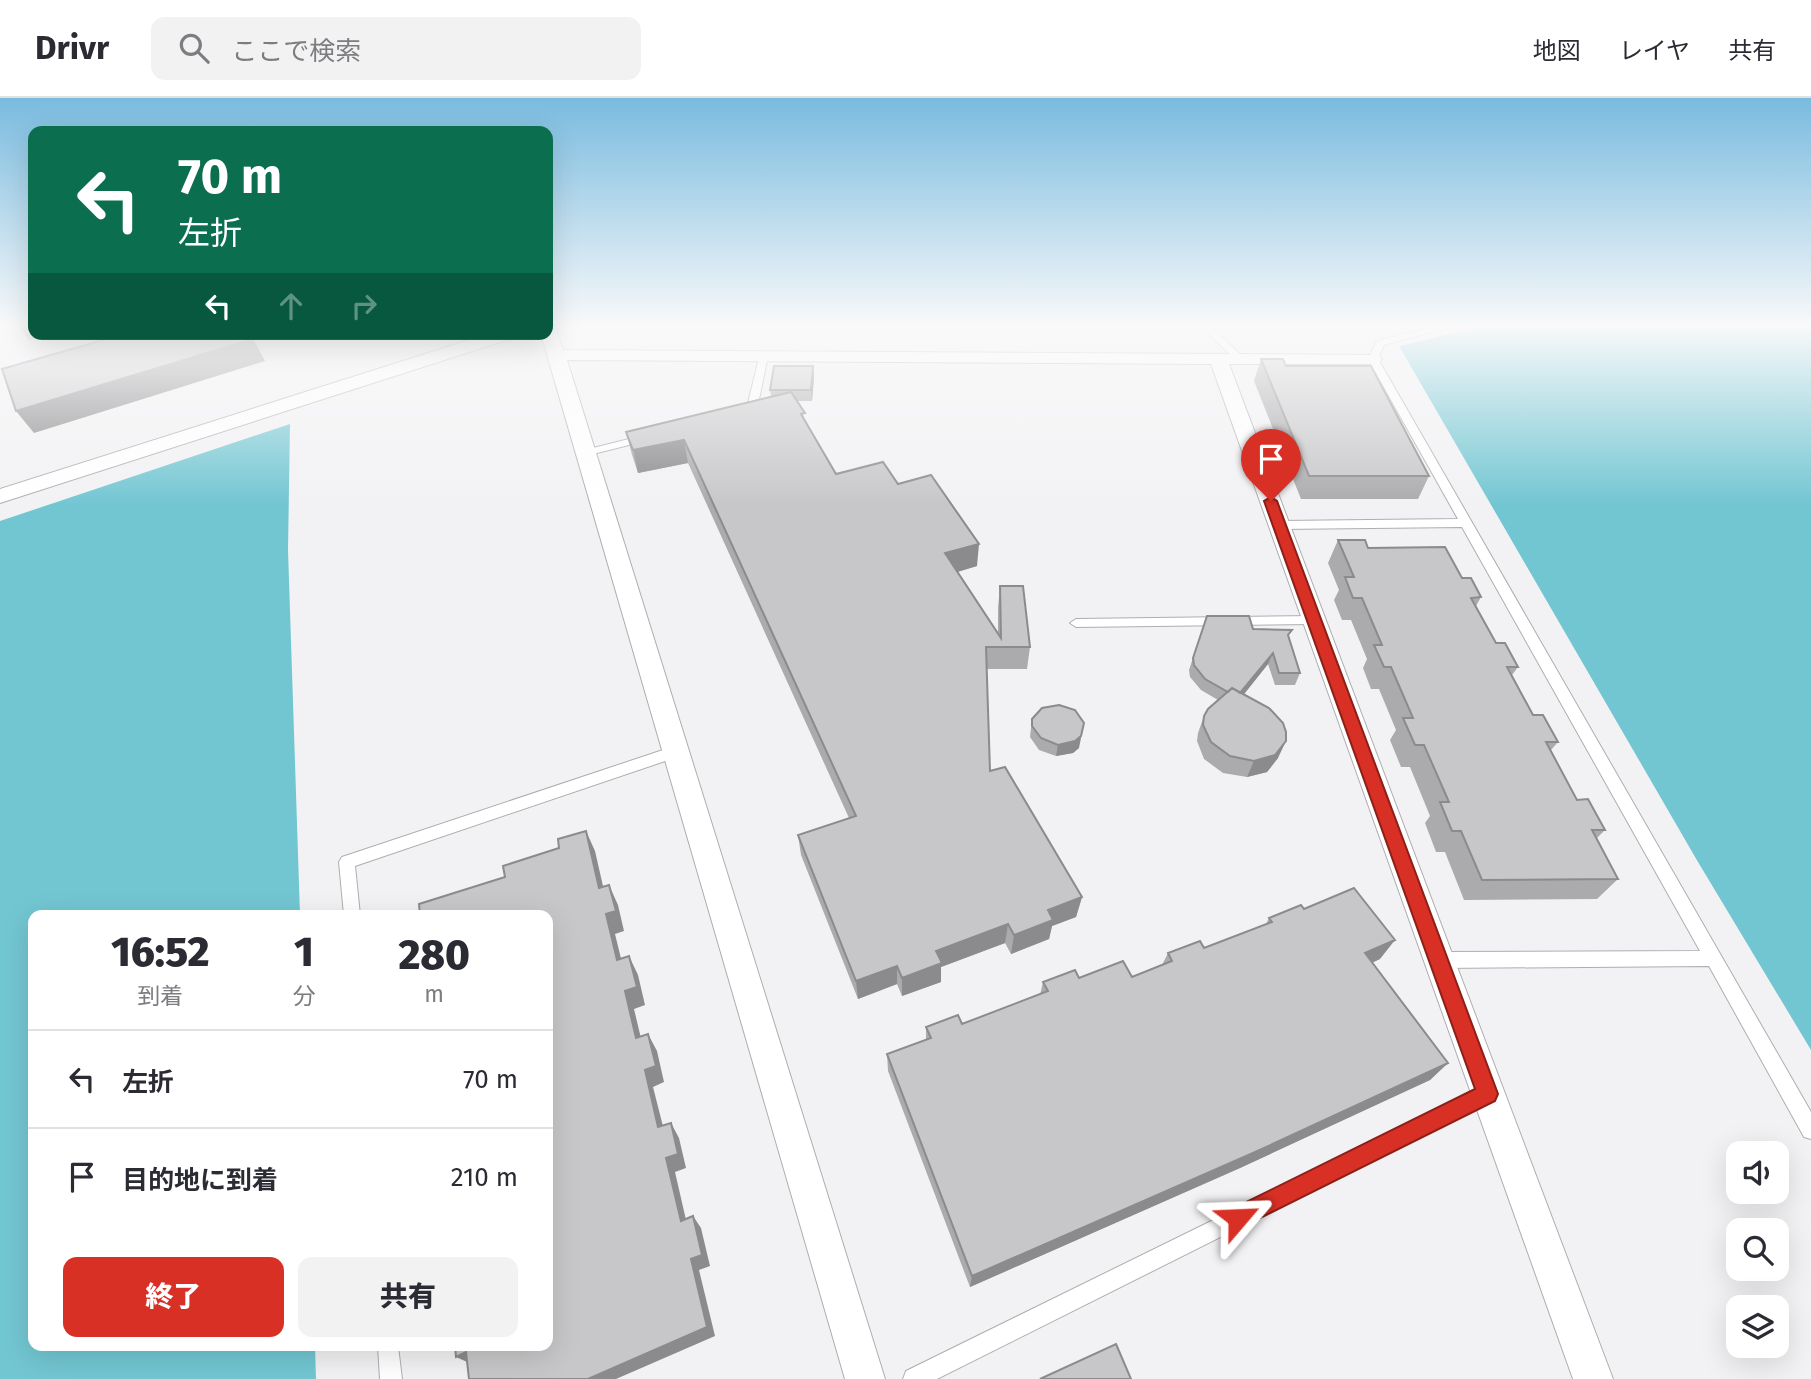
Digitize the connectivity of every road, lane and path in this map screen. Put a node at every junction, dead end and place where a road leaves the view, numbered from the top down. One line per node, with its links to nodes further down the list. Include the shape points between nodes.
1 (345, 386): 9 (street)
2 (565, 386): 8 (street)
3 (757, 386): 6 (lane, via 753,404 744,414)
4 (1237, 386): 11 (street)
5 (1388, 386): 10 (lane)
6 (731, 417)
7 (652, 436): 8 (lane)
8 (585, 453): 14 (street)
9 (0, 496)
10 (1466, 523): 11 (lane); 16 (lane)
11 (1280, 525): 12 (street)
12 (1315, 620): 13 (lane); 17 (street)
13 (1076, 623)
14 (675, 752): 15 (lane, via 347,862); 22 (street)
15 (352, 910)
16 (1713, 958): 17 (lane); 19 (lane)
17 (1440, 960): 18 (street)
18 (1488, 1094): 23 (lane); 24 (street)
19 (1811, 1130)
20 (388, 1351): 21 (lane)
21 (391, 1379)
22 (865, 1379)
23 (914, 1379)
24 (1593, 1379)

